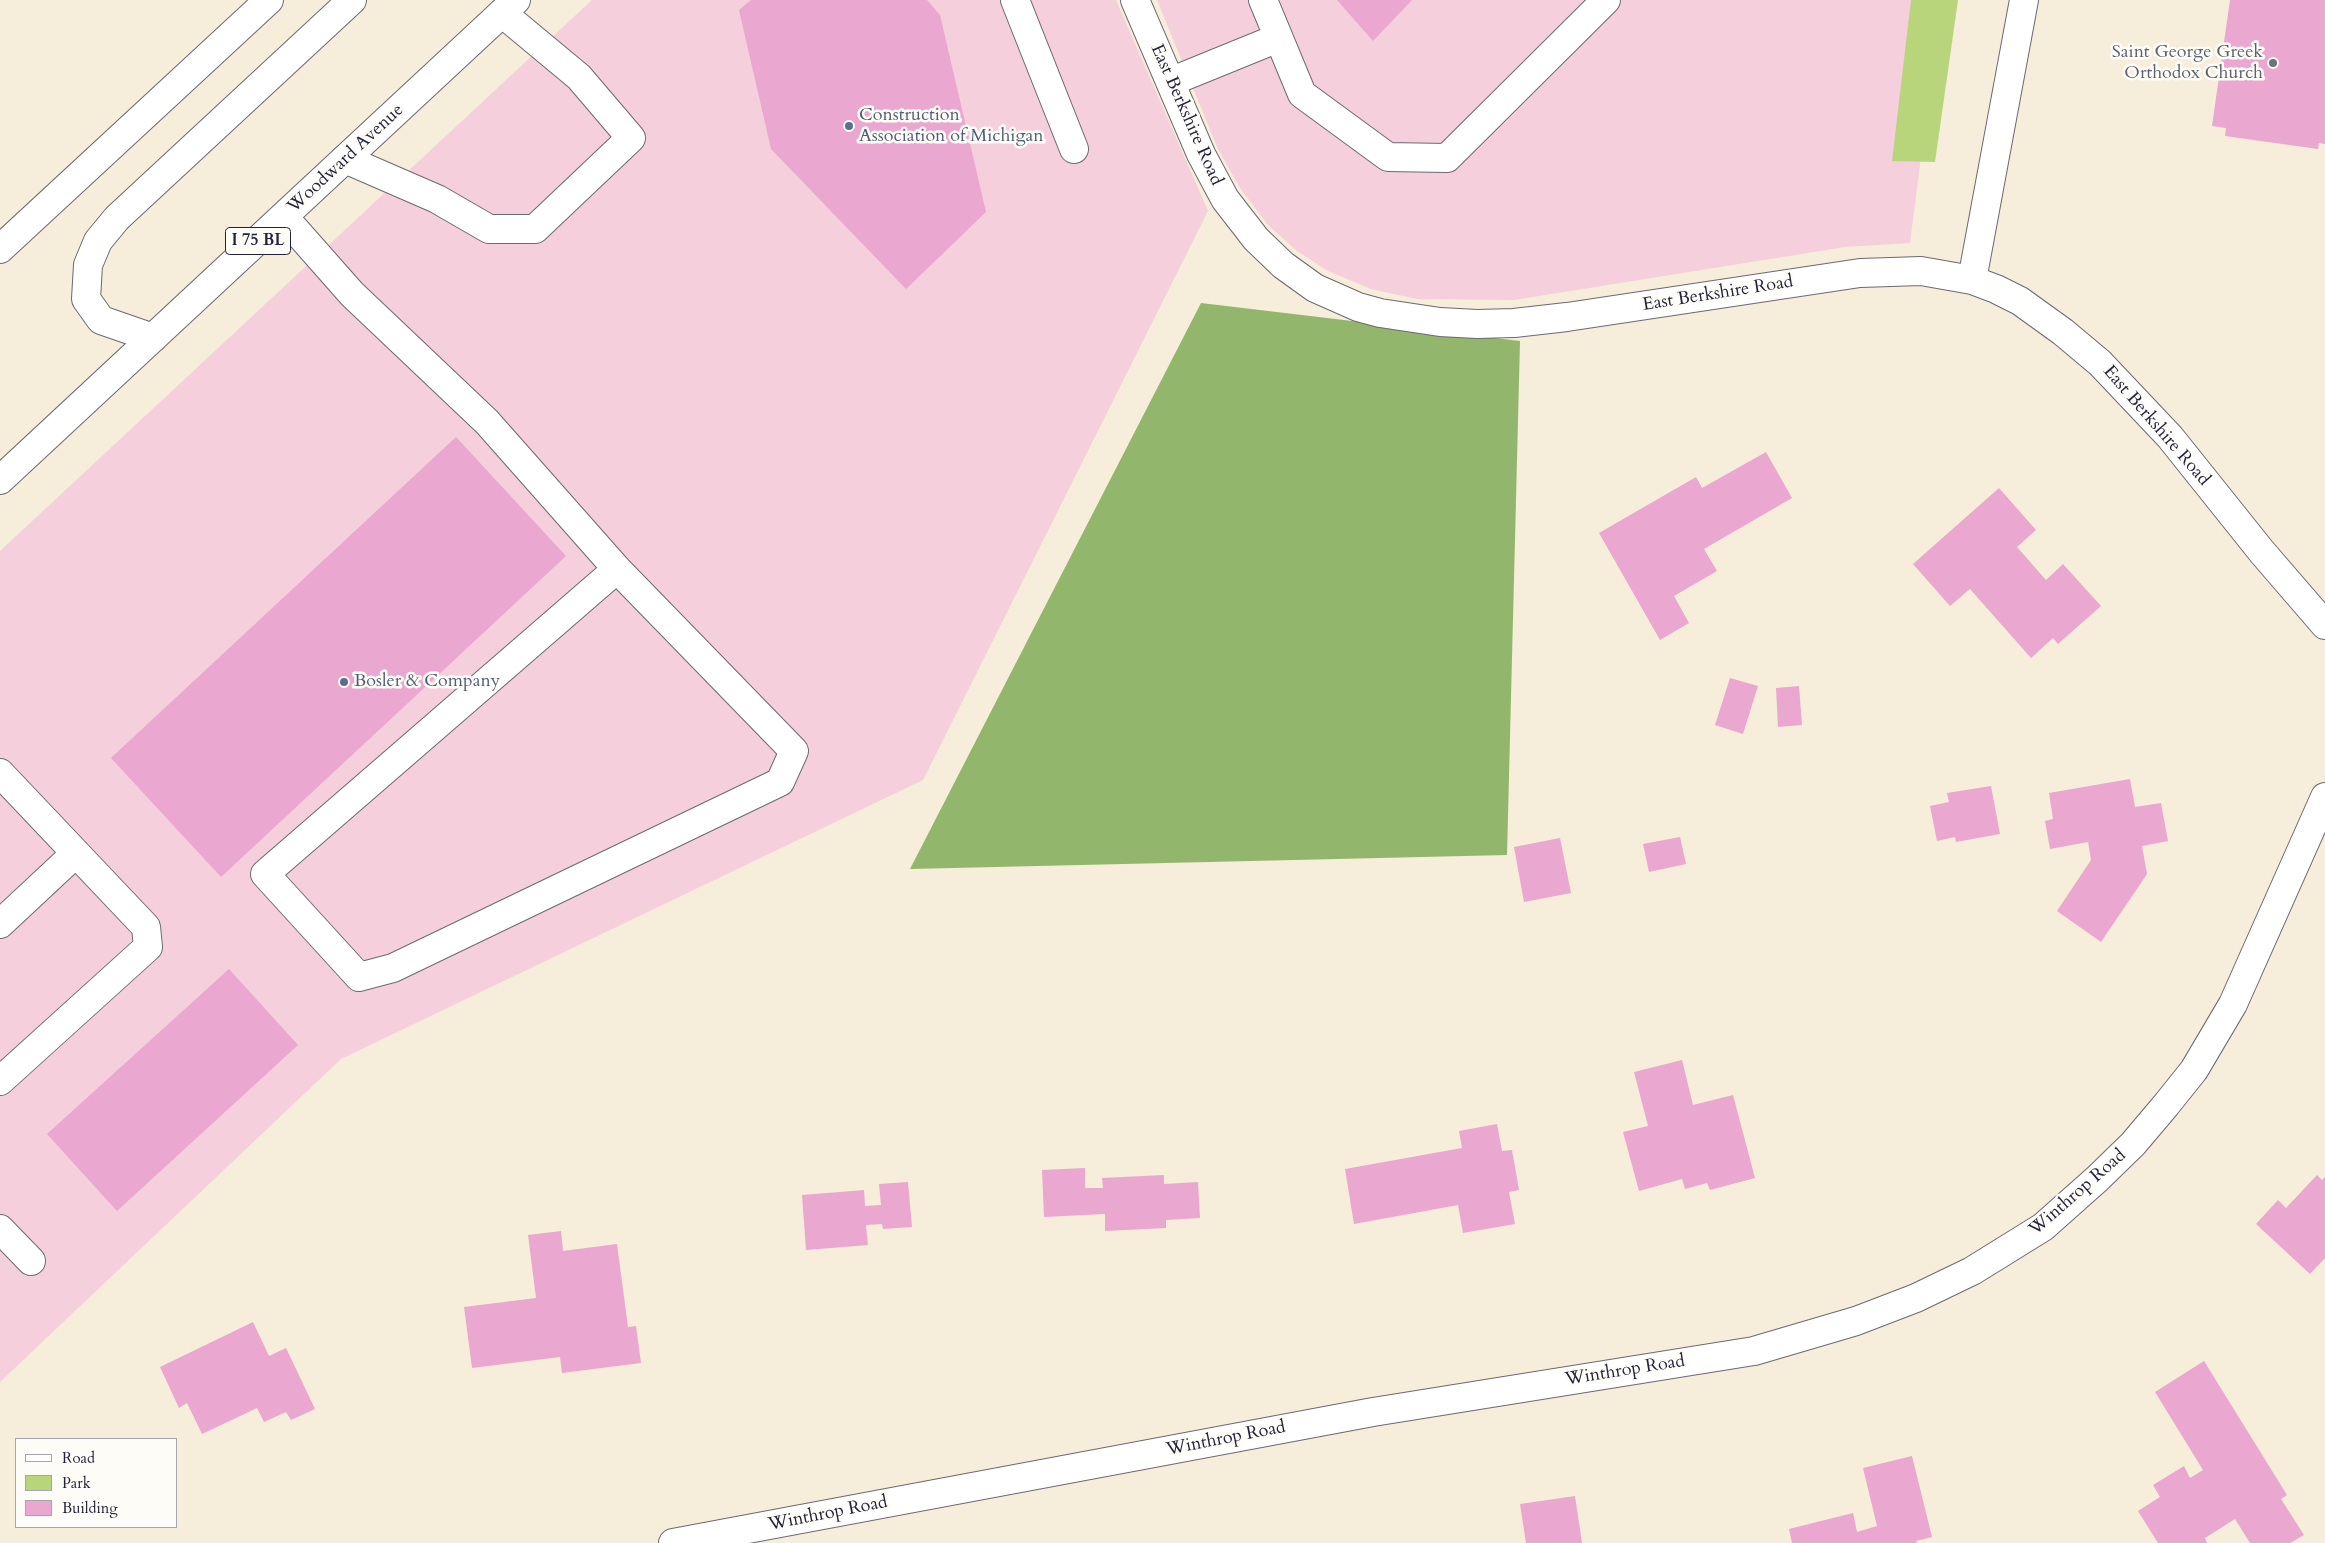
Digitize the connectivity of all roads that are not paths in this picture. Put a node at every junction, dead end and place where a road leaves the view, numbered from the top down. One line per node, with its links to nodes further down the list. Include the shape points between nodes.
1 (269, 0): 14 (street)
2 (352, 0): 16 (street, via 117,218 98,241 88,265 86,299 101,320)
3 (1015, 0): 11 (street)
4 (1135, 0): 10 (street, East Berkshire Road)
5 (1263, 0): 9 (street)
6 (1606, 0): 9 (street, via 1447,158 1388,157 1302,94)
7 (2024, 0): 15 (street)
8 (509, 6): 12 (street, Woodward Avenue / I 75 BL); 12 (street, via 579,77 631,138 535,229 489,229 437,199)
9 (1278, 38): 10 (street)
10 (1170, 82): 15 (street, East Berkshire Road, via 1201,154 1225,199 1256,239 1283,265 1315,288 1358,307 1440,322 1514,323 1860,274 1921,271)
11 (1074, 149)
12 (345, 159): 13 (street, Woodward Avenue / I 75 BL)
13 (284, 217): 16 (street, Woodward Avenue / I 75 BL); 18 (street, via 352,294 487,422)
14 (0, 250)
15 (1972, 280): 19 (street, East Berkshire Road, via 2020,301 2100,363 2170,437)
16 (153, 338): 17 (street, Woodward Avenue / I 75 BL)
17 (0, 480)
18 (616, 568): 18 (street, via 794,751 780,782 393,968 359,976 265,874)
19 (2325, 625)
20 (0, 773): 22 (street)
21 (2325, 798): 27 (street, Winthrop Road, via 2233,1004 2194,1070 2166,1105 2134,1144 2043,1227 1972,1271 1916,1298 1856,1321 1754,1351 1374,1412)
22 (76, 852): 23 (street); 24 (street, via 146,927 148,947)
23 (0, 924)
24 (0, 1081)
25 (0, 1229): 26 (street)
26 (31, 1261)
27 (673, 1543)

